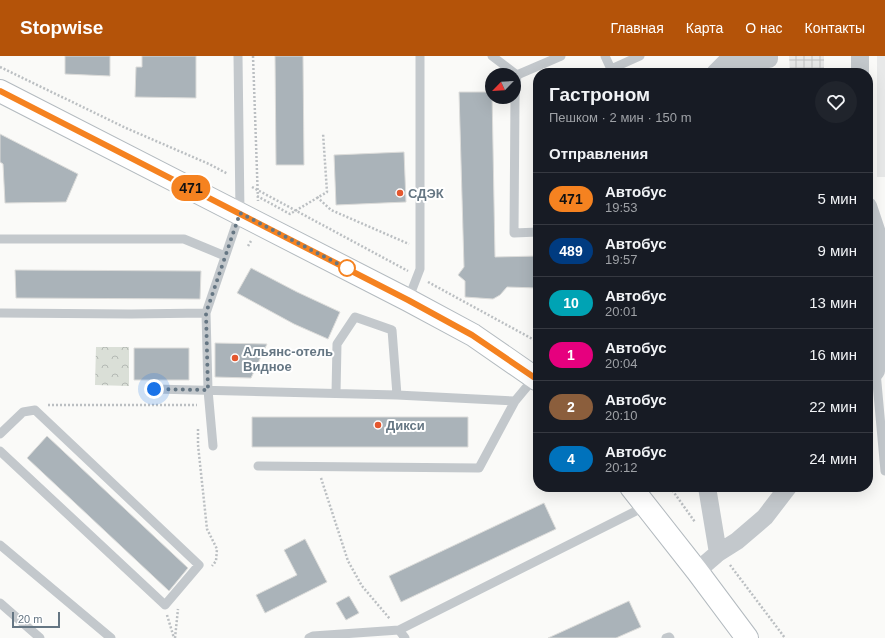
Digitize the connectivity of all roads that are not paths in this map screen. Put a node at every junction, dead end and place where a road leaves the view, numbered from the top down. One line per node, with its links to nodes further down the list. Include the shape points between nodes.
1 (238, 56): 19 (lane)
2 (420, 56): 24 (lane, via 420,269)
3 (492, 56): 9 (lane)
4 (561, 56): 10 (lane)
5 (605, 56): 12 (lane)
6 (640, 56): 13 (lane)
7 (769, 56): 14 (street, via 769,59 729,59)
8 (860, 56): 15 (street)
9 (508, 68)
10 (533, 68)
11 (533, 68): 16 (lane)
12 (611, 68)
13 (613, 68)
14 (720, 68)
15 (860, 68)
16 (521, 73)
17 (0, 91): 19 (main road)
18 (515, 104): 21 (lane, via 514,233)
19 (240, 213): 23 (lane); 24 (main road)
20 (873, 221): 27 (street, via 881,245)
21 (533, 232)
22 (0, 239): 23 (lane, via 184,239)
23 (225, 256): 26 (lane)
24 (408, 300): 28 (main road, via 472,335)
25 (0, 313): 26 (lane)
26 (206, 313): 31 (lane)
27 (876, 371): 39 (lane)
28 (533, 377)
29 (533, 382): 34 (lane)
30 (154, 389): 31 (lane)
31 (208, 390): 32 (lane); 36 (lane)
32 (336, 393): 33 (lane); 33 (lane, via 337,344 355,317 392,330)
33 (397, 395): 34 (lane)
34 (515, 401): 38 (lane, via 479,468)
35 (0, 434): 37 (lane, via 23,412 35,410 199,565 164,605)
36 (213, 446)
37 (0, 451)
38 (258, 466)
39 (885, 471)
40 (635, 492): 43 (main road)
41 (708, 492): 45 (street)
42 (784, 492): 45 (street, via 765,517 737,541)
43 (646, 506): 46 (main road); 48 (lane)
44 (0, 545): 50 (lane)
45 (718, 553): 46 (street)
46 (697, 571): 55 (main road)
47 (0, 603): 49 (lane)
48 (399, 630): 51 (lane); 52 (lane)
49 (40, 638)
50 (111, 638)
51 (309, 638)
52 (405, 638)
53 (666, 638): 54 (lane)
54 (670, 638)
55 (747, 638)

